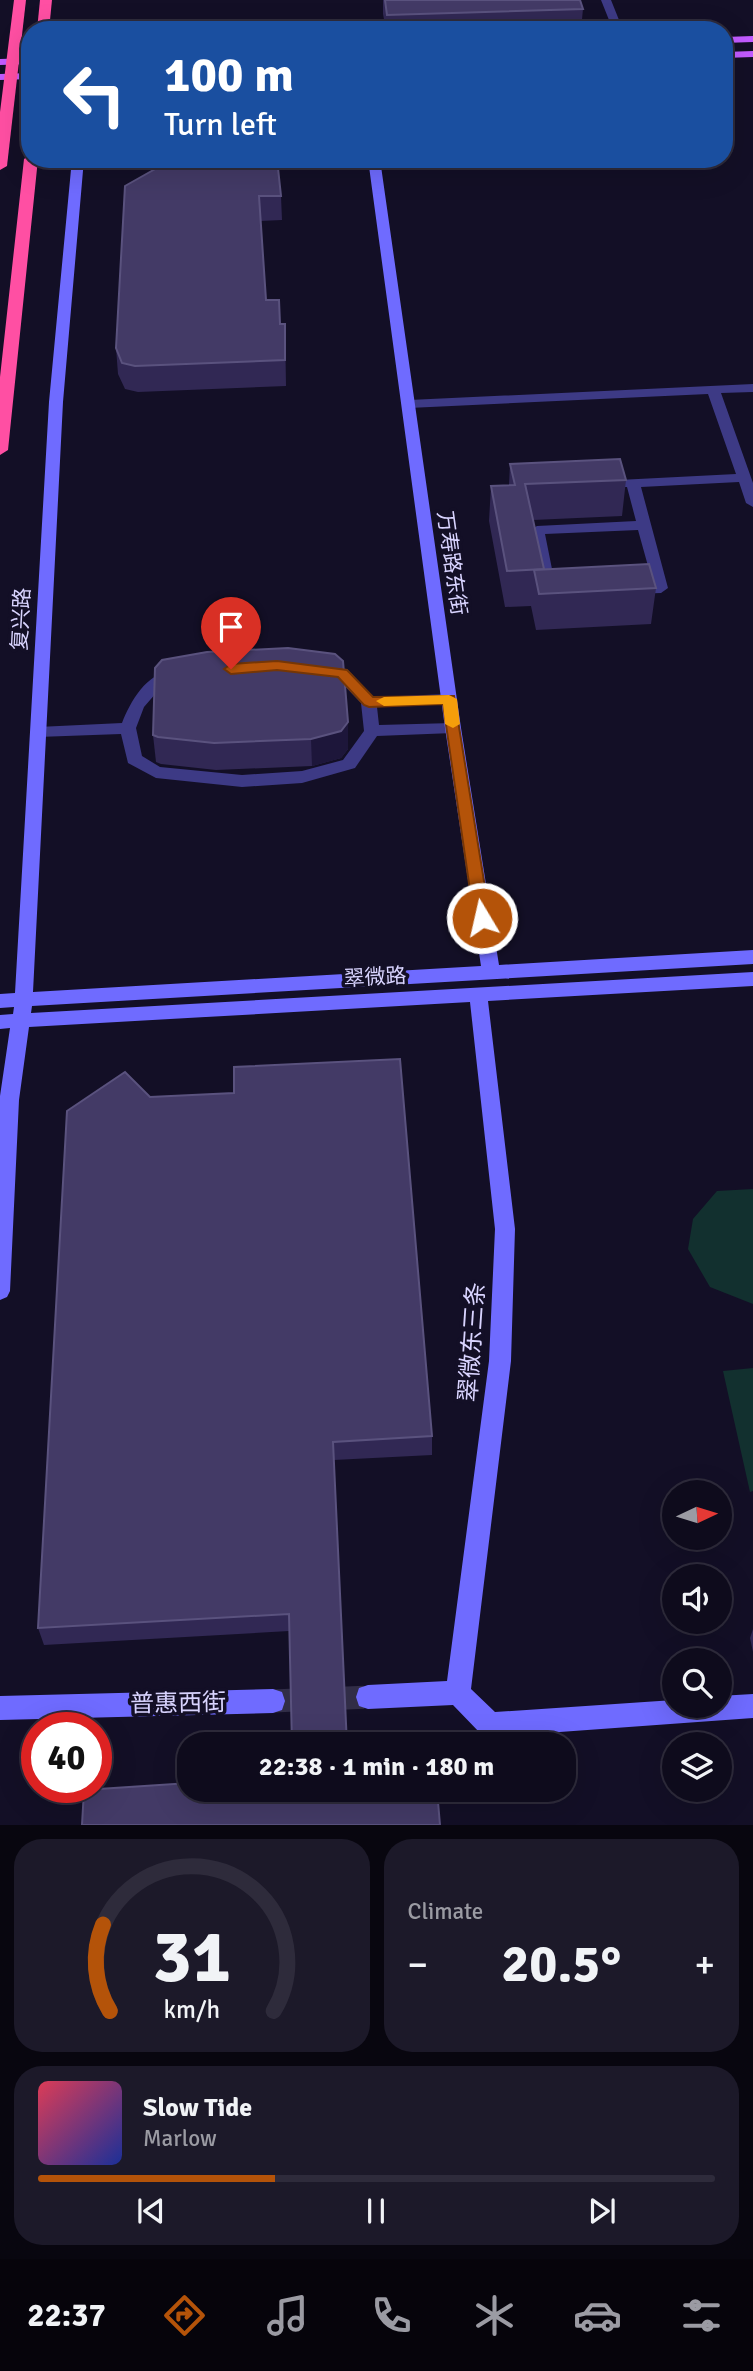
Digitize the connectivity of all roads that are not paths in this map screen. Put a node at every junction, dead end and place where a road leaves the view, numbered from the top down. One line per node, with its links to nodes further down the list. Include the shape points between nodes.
1 (20, 0): 10 (highway)
2 (46, 0): 4 (highway)
3 (606, 0): 5 (street)
4 (44, 21)
5 (614, 21)
6 (753, 39): 7 (main road)
7 (733, 40)
8 (753, 54): 9 (main road)
9 (733, 55)
10 (7, 62): 11 (highway)
11 (6, 76): 12 (highway)
12 (0, 166)
13 (31, 168): 19 (highway)
14 (77, 168): 32 (street, 复兴路, via 56,402)
15 (375, 168): 18 (street, 万寿路东街)
16 (753, 388): 17 (street)
17 (713, 390): 18 (street); 20 (street)
18 (409, 404): 27 (street, 万寿路东街)
19 (0, 450)
20 (744, 478): 21 (street); 23 (street)
21 (633, 482): 22 (street); 24 (street)
22 (593, 484)
23 (753, 503)
24 (644, 525): 24 (street, via 661,588 550,594 537,530)
25 (303, 668): 28 (street, via 342,673)
26 (196, 673): 29 (street, via 158,681 137,705)
27 (449, 699): 28 (street); 30 (street, 万寿路东街)
28 (369, 702): 31 (street)
29 (128, 728): 31 (street, via 134,759 156,772 242,781 302,777 349,764); 32 (street)
30 (453, 728): 31 (street); 34 (street, 万寿路东街)
31 (372, 731)
32 (37, 732): 37 (street, 复兴路)
33 (753, 957): 34 (street, 翠微路)
34 (491, 972): 37 (street, 翠微路)
35 (753, 979): 36 (street, 翠微路)
36 (478, 994): 39 (street, 翠微路); 41 (street, 翠微东三条, via 505,1229 500,1361)
37 (24, 999): 38 (street, 翠微路); 39 (street, 复兴路)
38 (0, 1000)
39 (10, 1022): 40 (street, 复兴路)
40 (0, 1291)
41 (458, 1693): 42 (street); 44 (street, via 490,1725)
42 (368, 1697)
43 (273, 1701): 45 (street, 普惠西街)
44 (753, 1706)
45 (0, 1708)

